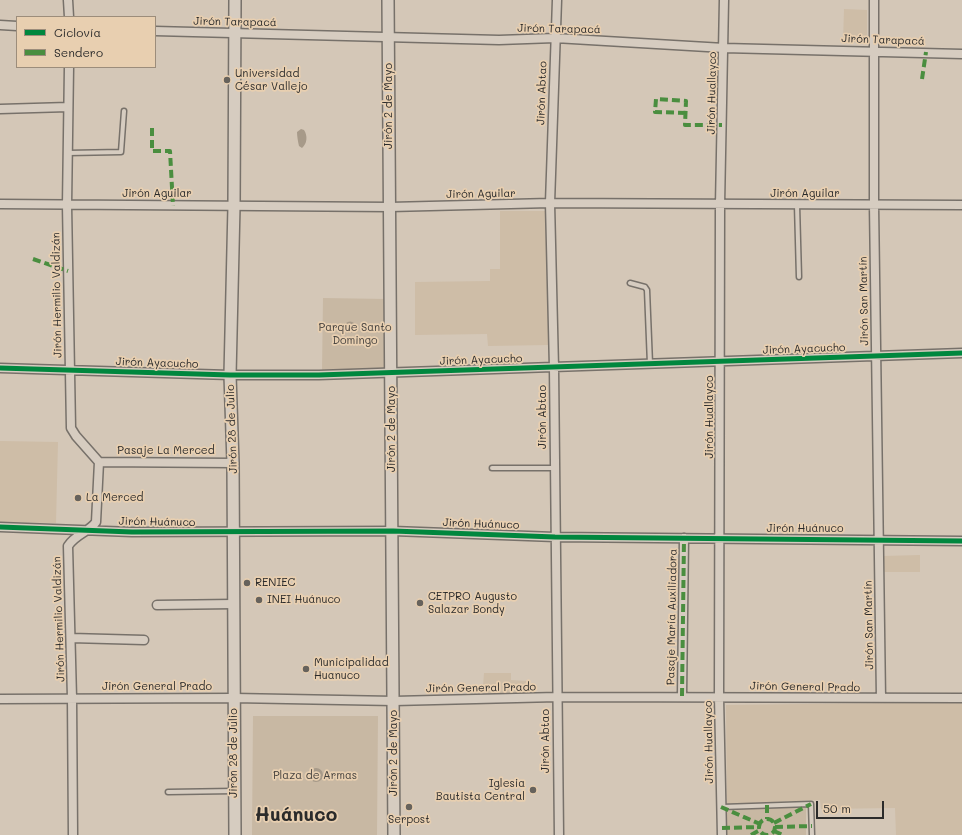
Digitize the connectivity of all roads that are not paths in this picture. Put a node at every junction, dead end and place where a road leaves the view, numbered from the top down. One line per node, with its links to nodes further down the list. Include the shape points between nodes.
1 (68, 0): 7 (street)
2 (234, 0): 11 (street, Jirón 28 de Julio)
3 (388, 0): 12 (street, Jirón 2 de Mayo)
4 (557, 0): 13 (street, Jirón Abtao)
5 (724, 0): 14 (street, Jirón Huallayco)
6 (874, 0): 15 (street, Jirón San Martín)
7 (69, 16)
8 (0, 25): 9 (street)
9 (16, 26)
10 (156, 31): 11 (street, Jirón Tarapacá)
11 (235, 32): 12 (street, Jirón Tarapacá); 29 (street, Jirón 28 de Julio)
12 (389, 36): 13 (street, Jirón Tarapacá, via 499,40); 30 (street, Jirón 2 de Mayo)
13 (555, 38): 14 (street, Jirón Tarapacá); 22 (street, Jirón Abtao)
14 (724, 48): 15 (street, Jirón Tarapacá); 25 (street, Jirón Huallayco)
15 (873, 50): 16 (street, Jirón Tarapacá); 27 (street, Jirón San Martín)
16 (962, 54)
17 (69, 68): 18 (street, Jirón Hermilio Valdizán)
18 (68, 107): 19 (street); 21 (street, Jirón Hermilio Valdizán)
19 (0, 109)
20 (124, 111): 21 (lane, via 121,152)
21 (67, 152): 24 (street, Jirón Hermilio Valdizán)
22 (550, 203): 25 (street, Jirón Aguilar); 30 (street, Jirón Aguilar); 38 (street, Jirón Abtao)
23 (0, 204): 24 (street, Jirón Aguilar)
24 (67, 205): 29 (street, Jirón Aguilar); 39 (street, Jirón Hermilio Valdizán)
25 (720, 205): 26 (street, Jirón Aguilar); 35 (street, Jirón Huallayco)
26 (797, 205): 27 (street, Jirón Aguilar); 31 (lane)
27 (874, 205): 28 (street, Jirón Aguilar); 34 (street, Jirón San Martín)
28 (962, 205)
29 (234, 206): 30 (street, Jirón Aguilar); 41 (street, Jirón 28 de Julio)
30 (390, 207): 40 (street, Jirón 2 de Mayo)
31 (799, 277)
32 (630, 283): 36 (lane, via 645,287 647,290)
33 (962, 353): 34 (street, Jirón Ayacucho)
34 (876, 356): 35 (street, Jirón Ayacucho); 53 (street, Jirón San Martín)
35 (721, 362): 36 (street, Jirón Ayacucho); 52 (street, Jirón Huallayco)
36 (650, 364): 38 (street, Jirón Ayacucho)
37 (0, 368): 39 (street, Jirón Ayacucho)
38 (554, 368): 40 (street, Jirón Ayacucho); 45 (street, Jirón Abtao)
39 (70, 370): 41 (street, Jirón Ayacucho); 42 (street, Jirón Hermilio Valdizán, via 71,428)
40 (391, 374): 41 (street, Jirón Ayacucho); 48 (street, Jirón 2 de Mayo)
41 (230, 376): 43 (street, Jirón 28 de Julio)
42 (98, 462): 43 (street, Pasaje La Merced); 47 (street, Jirón Hermilio Valdizán, via 96,522)
43 (233, 463): 49 (street, Jirón 28 de Julio)
44 (492, 468): 45 (lane)
45 (554, 468): 50 (street, Jirón Abtao)
46 (0, 527): 47 (street, Jirón Huánuco)
47 (86, 530): 49 (street, Jirón Huánuco); 57 (street, Jirón Hermilio Valdizán, via 73,538 68,546)
48 (393, 531): 49 (street, Jirón Huánuco); 50 (street, Jirón Huánuco); 67 (street, Jirón 2 de Mayo)
49 (234, 533): 55 (street, Jirón 28 de Julio)
50 (555, 537): 51 (street, Jirón Huánuco); 60 (street, Jirón Abtao)
51 (684, 538): 52 (street, Jirón Huánuco); 59 (street, Pasaje María Auxiliadora)
52 (721, 538): 53 (street, Jirón Huánuco); 61 (street, Jirón Huallayco)
53 (878, 539): 54 (street, Jirón Huánuco); 64 (street, Jirón San Martín)
54 (962, 541)
55 (234, 604): 56 (street); 63 (street, Jirón 28 de Julio)
56 (157, 605)
57 (70, 638): 58 (street); 62 (street, Jirón Hermilio Valdizán)
58 (144, 640)
59 (682, 696): 60 (street, Jirón General Prado); 61 (street, Jirón General Prado)
60 (557, 697): 67 (street, Jirón General Prado); 74 (street, Jirón Abtao)
61 (719, 697): 64 (street, Jirón General Prado); 70 (street, Jirón Huallayco)
62 (72, 698): 63 (street, Jirón General Prado); 66 (street, Jirón General Prado); 71 (street, Jirón Hermilio Valdizán)
63 (234, 698): 67 (street, Jirón General Prado); 68 (street, Jirón 28 de Julio)
64 (881, 698): 65 (street, Jirón General Prado)
65 (962, 698)
66 (0, 700)
67 (394, 700): 73 (street, Jirón 2 de Mayo)
68 (234, 791): 69 (lane); 72 (street, Jirón 28 de Julio)
69 (168, 792)
70 (721, 806): 75 (street, Jirón Huallayco); 76 (lane, via 812,804)
71 (73, 835)
72 (234, 835)
73 (394, 835)
74 (559, 835)
75 (722, 835)
76 (812, 835)

